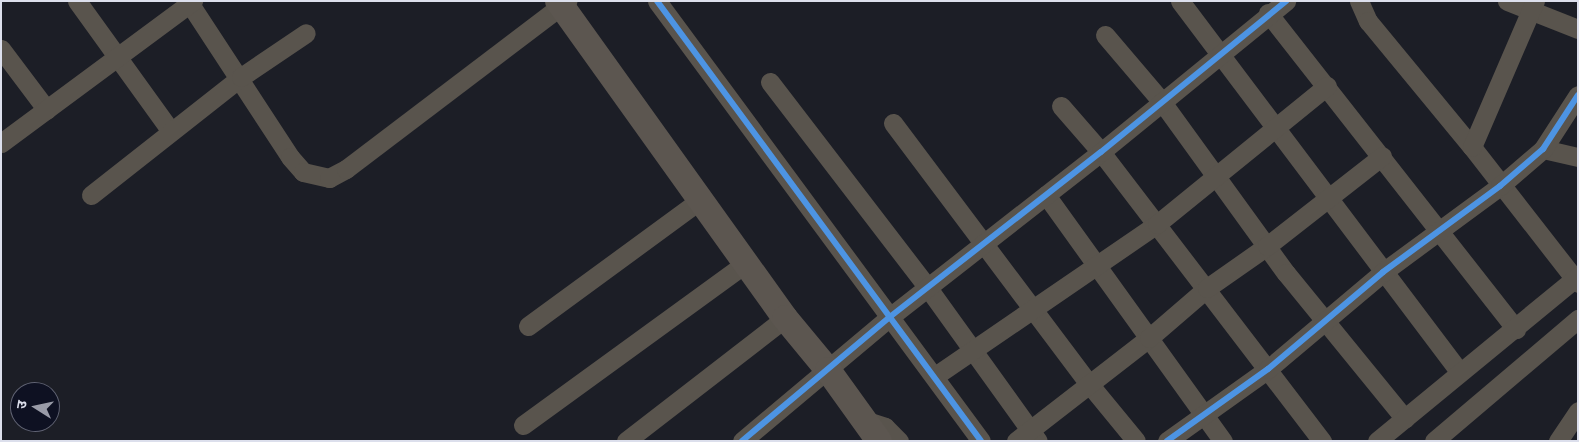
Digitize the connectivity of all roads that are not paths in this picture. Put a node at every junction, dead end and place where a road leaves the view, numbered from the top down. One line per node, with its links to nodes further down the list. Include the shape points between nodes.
1 (78, 1): 16 (street)
2 (657, 1): 51 (street)
3 (1180, 1): 15 (street)
4 (1286, 1): 10 (street)
5 (1359, 1): 28 (street, via 1368,21)
6 (1507, 1): 9 (street)
7 (190, 2): 16 (street); 17 (street)
8 (562, 3): 17 (street, via 346,169 329,178 315,178 303,172 290,157); 38 (street)
9 (1533, 5): 11 (street); 28 (street)
10 (1268, 13): 15 (street); 19 (street)
11 (1578, 29)
12 (306, 33): 17 (street)
13 (1105, 35): 21 (street)
14 (1, 49): 23 (street)
15 (1218, 55): 21 (street); 25 (street)
16 (116, 59): 23 (street); 26 (street)
17 (240, 77): 26 (street)
18 (770, 82): 47 (street)
19 (1327, 86): 25 (street); 31 (street)
20 (1578, 95): 29 (street)
21 (1162, 102): 30 (street); 33 (street)
22 (1061, 106): 30 (street)
23 (47, 110): 27 (street)
24 (893, 123): 41 (street)
25 (1274, 129): 33 (street); 37 (street)
26 (170, 130): 35 (street)
27 (1, 143)
28 (1472, 147): 34 (street)
29 (1543, 149): 32 (street); 34 (street)
30 (1101, 152): 36 (street); 39 (street)
31 (1382, 156): 37 (street); 40 (street)
32 (1578, 157)
33 (1217, 177): 39 (street); 42 (street)
34 (1500, 186): 40 (street); 46 (street)
35 (91, 195)
36 (1046, 195): 41 (street); 44 (street)
37 (1327, 199): 42 (street); 45 (street)
38 (700, 200): 43 (street); 54 (street)
39 (1157, 224): 44 (street); 48 (street)
40 (1440, 230): 45 (street); 55 (street)
41 (984, 244): 47 (street); 49 (street)
42 (1267, 246): 48 (street); 52 (street)
43 (746, 263): 50 (street); 66 (street)
44 (1096, 264): 49 (street); 56 (street)
45 (1383, 272): 52 (street); 60 (street)
46 (1577, 279): 55 (street)
47 (928, 288): 51 (street); 57 (street)
48 (1207, 288): 56 (street); 58 (street)
49 (1033, 308): 57 (street); 62 (street)
50 (785, 318): 59 (street); 69 (street)
51 (888, 319): 59 (street); 61 (street)
52 (1325, 319): 58 (street); 65 (street)
53 (1578, 319): 78 (street)
54 (528, 326)
55 (1516, 329): 60 (street)
56 (1149, 338): 62 (street); 64 (street)
57 (972, 350): 61 (street); 68 (street)
58 (1268, 369): 64 (street); 76 (street)
59 (828, 370): 67 (street); 70 (street)
60 (1459, 371): 65 (street)
61 (935, 376): 72 (street)
62 (1090, 385): 68 (street); 73 (street)
63 (1578, 411): 79 (street)
64 (1203, 414): 74 (street); 75 (street)
65 (1406, 419): 77 (street)
66 (523, 425)
67 (870, 434): 71 (street, via 885,427)
68 (1028, 437)
69 (626, 441)
70 (742, 441)
71 (899, 441)
72 (981, 441)
73 (1136, 441)
74 (1167, 441)
75 (1223, 441)
76 (1322, 441)
77 (1377, 441)
78 (1434, 441)
79 (1558, 441)

